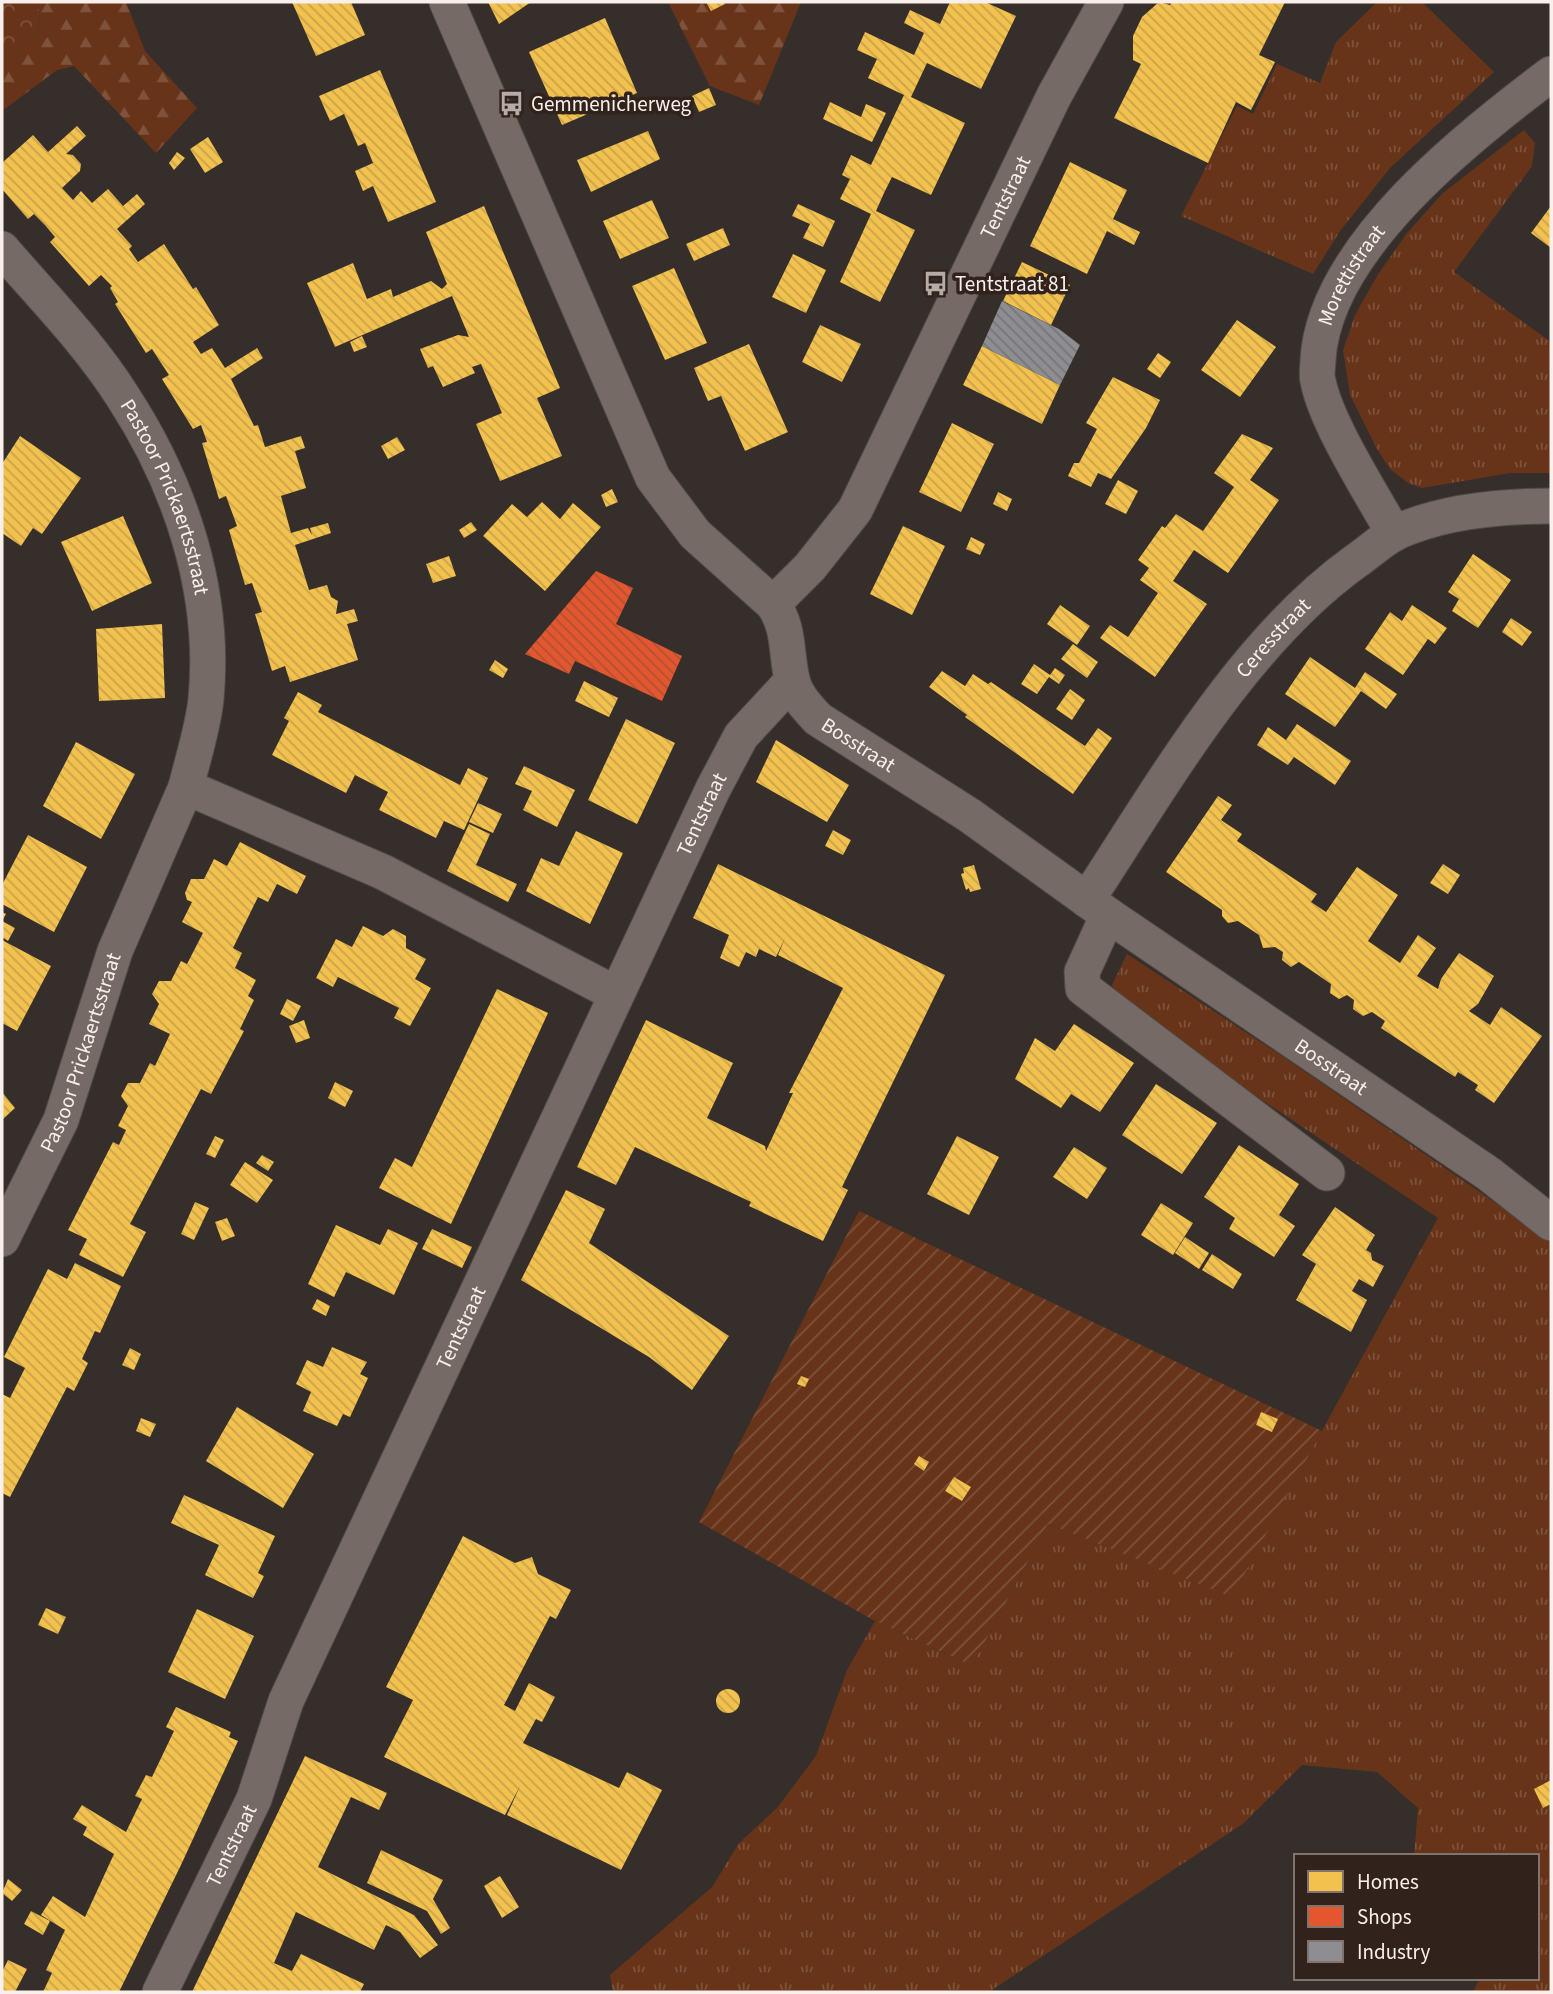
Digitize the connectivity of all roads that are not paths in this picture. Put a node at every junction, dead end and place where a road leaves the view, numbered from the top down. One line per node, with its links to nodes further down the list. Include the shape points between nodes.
1 (447, 2): 7 (street, via 653,478 695,534)
2 (1106, 2): 7 (street, Tentstraat, via 1055,96 855,510 810,567)
3 (1551, 74): 6 (street, Morettistraat, via 1462,145 1400,206 1334,295 1320,341 1317,380)
4 (2, 249): 9 (street, Pastoor Prickaertsstraat, via 123,397 183,512 206,611 206,700)
5 (1551, 506): 6 (street, Ceresstraat, via 1444,516)
6 (1394, 534): 10 (street, Ceresstraat, via 1337,575 1269,639 1176,764)
7 (773, 604): 8 (street, Bosstraat, via 788,637)
8 (792, 681): 10 (street, Bosstraat, via 818,719 970,816); 11 (street, Tentstraat, via 751,723 733,750)
9 (186, 787): 11 (street, via 383,872); 14 (street, Pastoor Prickaertsstraat, via 115,951 61,1120)
10 (1097, 907): 12 (street, via 1082,972 1083,988); 13 (street, Bosstraat, via 1489,1174)
11 (616, 994): 15 (street, Tentstraat, via 286,1701 254,1799)
12 (1327, 1173)
13 (1551, 1223)
14 (2, 1239)
15 (160, 1992)

